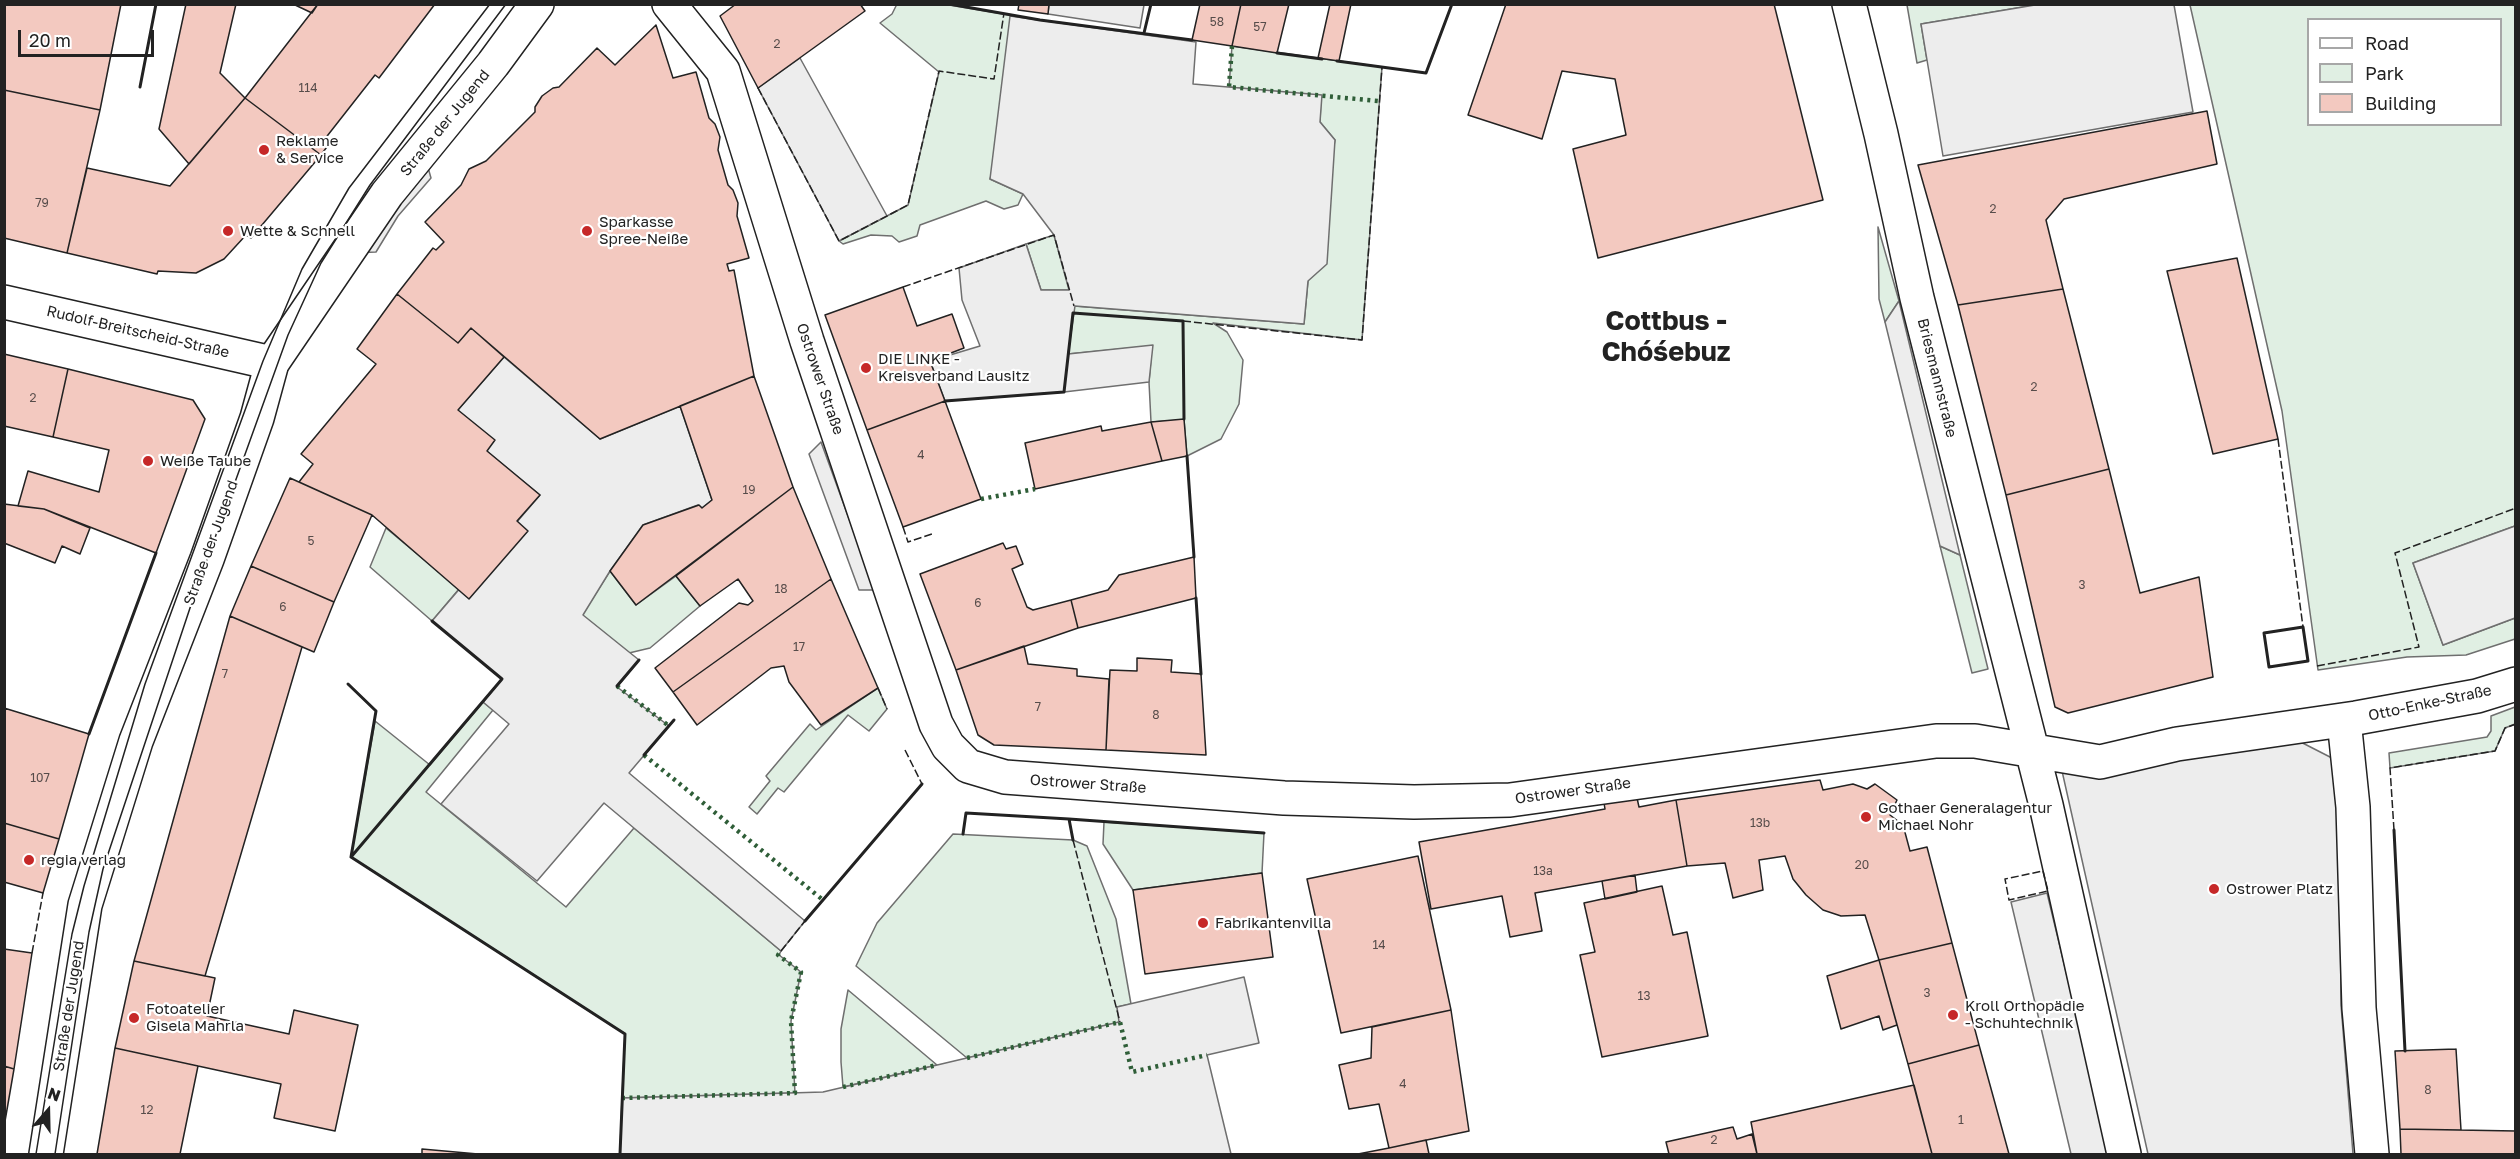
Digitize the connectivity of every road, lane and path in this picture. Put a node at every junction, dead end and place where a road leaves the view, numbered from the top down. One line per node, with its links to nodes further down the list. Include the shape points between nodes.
1 (537, 4): 5 (street, Straße der Jugend, via 387,194)
2 (669, 4): 8 (street, Ostrower Straße, via 723,71 794,301 936,724 948,746 968,766 1016,778 1274,797 1414,802 1510,800 1936,741 1975,741)
3 (1849, 4): 8 (street, Briesmannstraße, via 1917,298)
4 (4, 302): 5 (street, Rudolf-Breitscheid-Straße)
5 (272, 363): 9 (street, Straße der Jugend, via 210,548 136,741 85,905)
6 (2516, 684): 7 (street, Otto-Enke-Straße, via 2477,696)
7 (2344, 720): 8 (street, via 2177,744 2100,762); 11 (street, via 2353,807 2359,1008)
8 (2031, 750): 10 (street)
9 (46, 1155)
10 (2124, 1155)
11 (2372, 1155)

